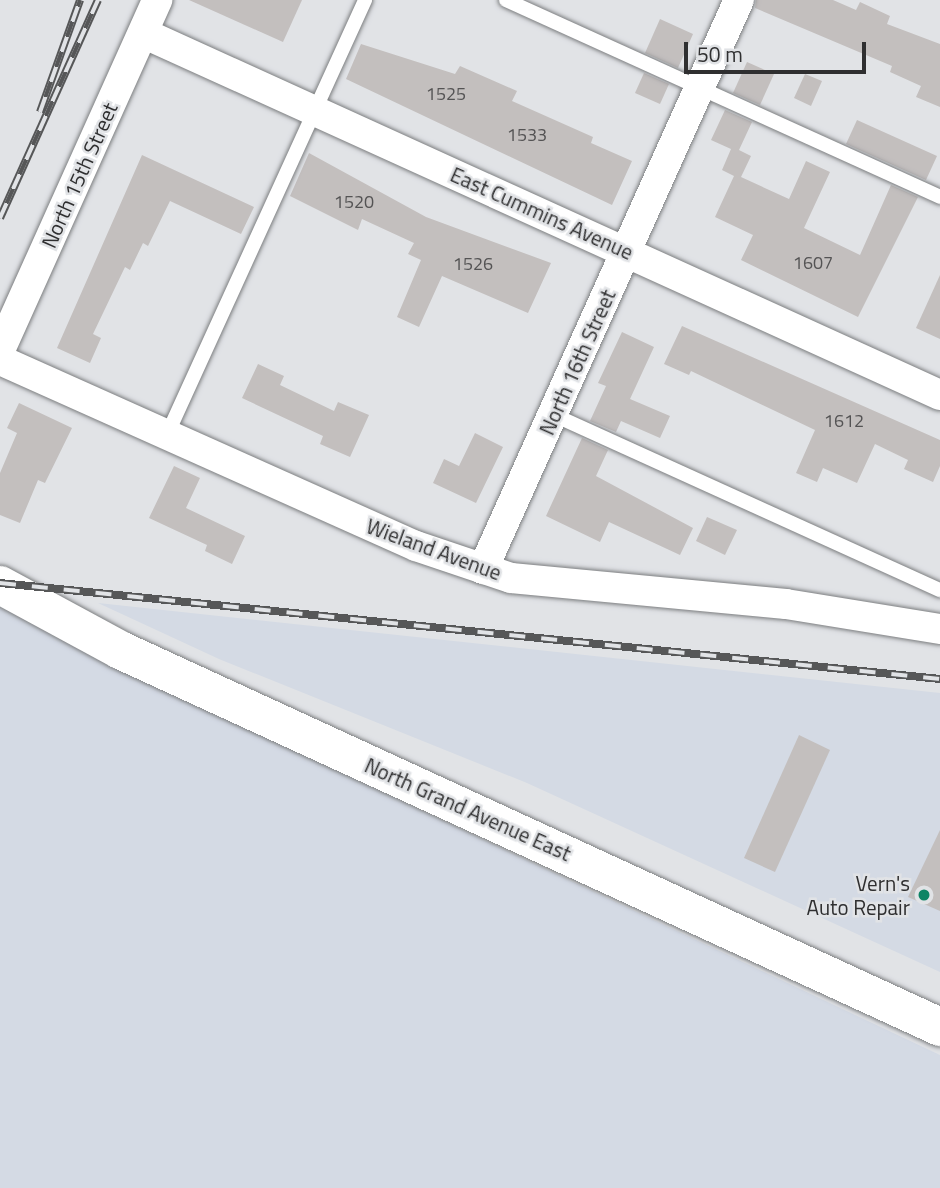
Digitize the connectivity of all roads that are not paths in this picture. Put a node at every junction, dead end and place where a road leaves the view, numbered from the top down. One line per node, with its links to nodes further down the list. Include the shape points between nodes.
1 (157, 0): 5 (street, North 15th Street)
2 (365, 0): 7 (lane)
3 (506, 0): 6 (lane)
4 (738, 0): 6 (street, North 16th Street)
5 (143, 33): 7 (street, East Cummins Avenue); 10 (street, North 15th Street)
6 (699, 87): 8 (lane); 9 (street, North 16th Street)
7 (314, 110): 9 (street, East Cummins Avenue); 14 (lane)
8 (940, 197)
9 (628, 252): 12 (street, East Cummins Avenue); 13 (street, North 16th Street)
10 (0, 350)
11 (0, 360): 14 (street, Wieland Avenue)
12 (940, 395)
13 (554, 415): 15 (street, North 16th Street); 17 (lane)
14 (166, 437): 15 (street, Wieland Avenue, via 416,547)
15 (483, 569): 18 (street, Wieland Avenue, via 537,584 786,604)
16 (0, 585): 19 (street, North Grand Avenue East, via 120,650)
17 (940, 590)
18 (940, 629)
19 (940, 1027)

